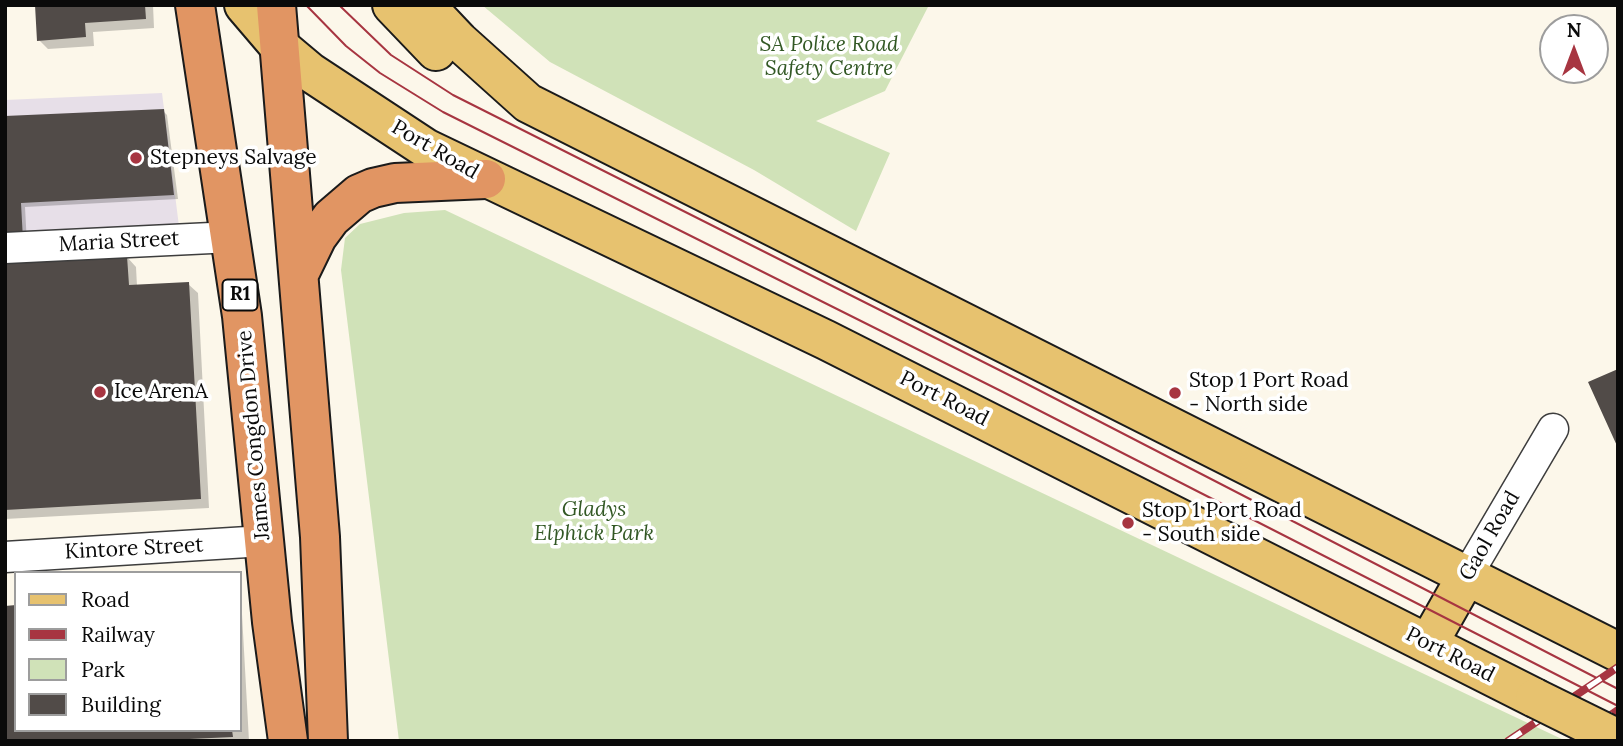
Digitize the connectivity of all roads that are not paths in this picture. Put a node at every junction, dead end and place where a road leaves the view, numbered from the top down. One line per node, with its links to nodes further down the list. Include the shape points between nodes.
1 (195, 5): 9 (highway, James Congdon Drive / R1)
2 (244, 5): 6 (main road, Port Road)
3 (276, 5): 6 (highway)
4 (392, 5): 7 (main road, via 465,75)
5 (425, 5): 7 (main road)
6 (279, 46): 8 (main road, Port Road, via 334,90 427,149); 11 (highway)
7 (528, 103): 16 (main road)
8 (486, 178): 11 (highway, via 395,183 359,194 331,218); 17 (main road, Port Road, via 826,340)
9 (232, 237): 10 (street, Maria Street); 14 (highway, James Congdon Drive / R1)
10 (5, 248)
11 (300, 272): 13 (highway)
12 (1553, 429): 16 (street, Gaol Road)
13 (320, 537): 14 (highway); 21 (highway)
14 (264, 541): 15 (street, Kintore Street); 20 (highway, James Congdon Drive / R1)
15 (5, 557)
16 (1466, 577): 17 (main road, Gaol Road); 18 (main road)
17 (1428, 643): 19 (main road, Port Road, bridge)
18 (1615, 651)
19 (1618, 739)
20 (288, 741)
21 (328, 741)

